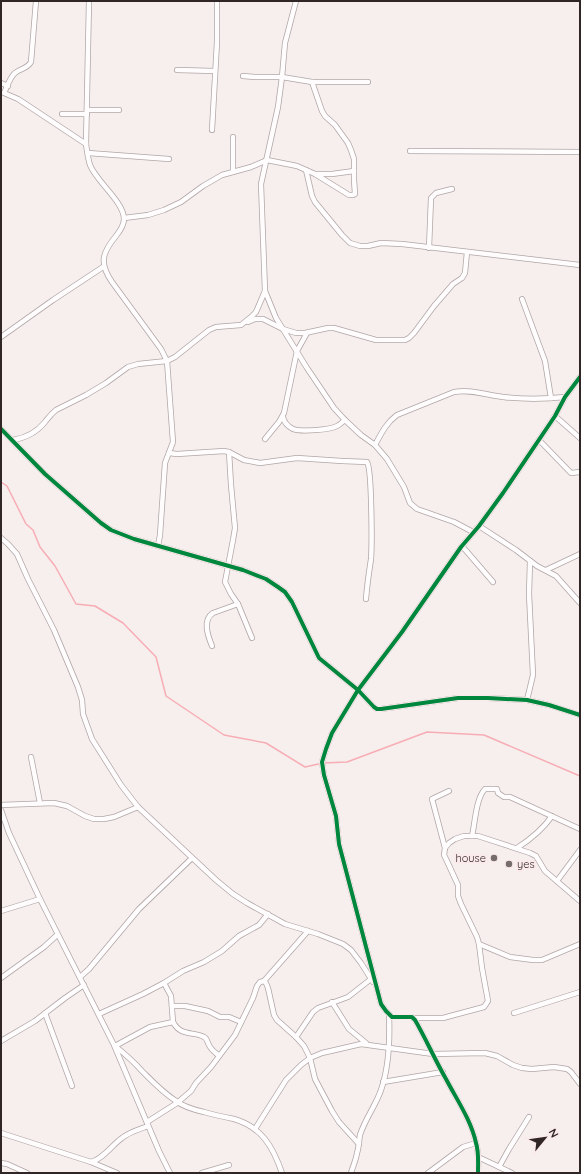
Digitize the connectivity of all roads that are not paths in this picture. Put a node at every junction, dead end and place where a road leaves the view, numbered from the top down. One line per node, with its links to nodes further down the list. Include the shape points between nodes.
1 (36, 1): 12 (street, via 31,62 12,76)
2 (89, 1): 15 (street)
3 (217, 1): 6 (street)
4 (296, 1): 8 (street, via 285,43)
5 (177, 70): 6 (street)
6 (215, 71): 17 (street)
7 (243, 76): 8 (street)
8 (282, 77): 9 (street); 24 (street)
9 (312, 82): 10 (street); 26 (street, via 322,111 335,124 350,147)
10 (368, 82)
11 (1, 83): 12 (street)
12 (8, 86): 13 (street)
13 (3, 95): 19 (street, via 18,99)
14 (119, 110): 15 (street)
15 (87, 112): 16 (street); 19 (street)
16 (62, 114)
17 (212, 130)
18 (233, 137): 27 (street)
19 (86, 144): 22 (street)
20 (410, 151): 21 (street)
21 (580, 152)
22 (88, 153): 23 (street); 30 (street, via 90,166 119,206)
23 (169, 159)
24 (267, 160): 25 (street); 27 (street); 35 (street, via 261,184)
25 (306, 170): 28 (street); 31 (street, via 315,202 350,243 360,246 381,243)
26 (354, 171): 28 (street); 28 (street, via 356,192 353,195)
27 (233, 172): 30 (street, via 211,181 181,202 164,210)
28 (315, 174)
29 (452, 189): 31 (street, via 436,193 431,198)
30 (124, 218): 34 (street, via 119,232 108,245)
31 (429, 248): 32 (street)
32 (467, 252): 33 (street); 39 (street, via 464,276 453,284 405,340 376,340 334,328)
33 (580, 265)
34 (103, 267): 40 (street); 42 (street)
35 (265, 291): 37 (street, via 256,312); 38 (street)
36 (522, 299): 45 (street, via 545,362)
37 (241, 324): 38 (street, via 263,319); 42 (street, via 209,330 175,357)
38 (283, 329): 39 (street, via 296,333); 41 (street)
39 (306, 332): 41 (street)
40 (1, 336)
41 (297, 351): 47 (street); 48 (street, via 334,408)
42 (167, 360): 52 (street, via 128,367 93,391 56,410 38,429); 56 (street, via 173,442)
43 (580, 377): 44 (street)
44 (565, 397): 45 (street); 46 (street)
45 (551, 398): 54 (street, via 504,397 471,391 454,392 397,415 386,425)
46 (555, 416): 50 (street); 53 (street)
47 (283, 417): 48 (street, via 288,426 297,430 327,429); 51 (street)
48 (345, 420): 54 (street)
49 (1, 429): 52 (street)
50 (580, 438)
51 (265, 439)
52 (13, 440): 61 (street, via 45,474 101,523 124,536)
53 (539, 440): 57 (street, via 571,473); 58 (street)
54 (375, 445): 59 (street, via 399,478 413,507)
55 (229, 452): 56 (street); 65 (street, via 235,528); 68 (street, via 244,460 260,463 297,458 368,463 371,558)
56 (169, 453): 61 (street, via 165,463)
57 (580, 472)
58 (479, 526): 59 (street); 64 (street)
59 (473, 532): 62 (street)
60 (1, 538): 80 (street, via 18,554 54,630 78,687 83,714 92,739)
61 (158, 546): 65 (street)
62 (462, 546): 67 (street); 73 (street)
63 (580, 554): 66 (street)
64 (530, 561): 66 (street); 74 (street, via 528,594 533,674)
65 (228, 566): 70 (street, via 225,582); 73 (street, via 266,579 285,592 319,658)
66 (546, 570): 69 (street, via 556,576)
67 (493, 582)
68 (366, 599)
69 (580, 603)
70 (238, 604): 71 (street); 72 (street, via 208,618 208,635)
71 (252, 638)
72 (212, 646)
73 (358, 690): 74 (street, via 377,709 458,698); 104 (street, via 332,733 322,762 336,816 339,844)
74 (527, 700): 75 (street)
75 (580, 714)
76 (31, 757): 78 (street)
77 (449, 791): 85 (street, via 432,799)
78 (40, 803): 79 (street); 80 (street, via 54,802 94,819 114,817)
79 (1, 805)
80 (138, 807): 88 (street)
81 (1, 810): 90 (street)
82 (552, 816): 83 (street); 84 (street, via 504,796 498,793 497,789 485,789 475,815); 86 (street, via 538,833)
83 (580, 829)
84 (472, 836): 85 (street, via 455,839); 86 (street)
85 (445, 848): 96 (street, via 444,855 458,885 458,896)
86 (517, 848): 89 (street, via 534,854 545,871)
87 (580, 850): 89 (street)
88 (192, 858): 93 (street, via 233,894); 99 (street, via 139,909)
89 (557, 881): 91 (street)
90 (40, 899): 92 (street); 95 (street)
91 (580, 901)
92 (1, 911)
93 (268, 914): 94 (street, via 285,924); 102 (street, via 259,925 239,936 222,951)
94 (308, 931): 100 (street, via 344,944 352,950); 101 (street)
95 (57, 935): 98 (street, via 44,948); 99 (street)
96 (479, 944): 97 (street, via 510,957 542,960); 112 (street, via 488,998 486,1005 443,1018)
97 (580, 944)
98 (1, 978)
99 (80, 978): 103 (street)
100 (371, 979): 104 (street); 106 (street, via 348,997)
101 (264, 981): 114 (street, via 257,986); 115 (street, via 274,1015)
102 (164, 984): 107 (street, via 171,996); 110 (street)
103 (84, 985): 108 (street); 110 (street)
104 (376, 985): 111 (street, via 381,1004)
105 (580, 992): 109 (street)
106 (332, 1002): 115 (street, via 313,1012); 117 (street, via 349,1029)
107 (172, 1006): 113 (street); 114 (street, via 208,1011)
108 (45, 1013): 116 (street); 126 (street)
109 (514, 1013)
110 (99, 1014): 118 (street)
111 (389, 1014): 112 (street, via 392,1017); 119 (street)
112 (413, 1018): 120 (street)
113 (173, 1022): 118 (street, via 150,1027); 121 (street, via 178,1029 188,1034 204,1037)
114 (241, 1022): 121 (street, via 235,1035)
115 (296, 1037): 122 (street)
116 (1, 1041)
117 (366, 1043): 119 (street); 122 (street)
118 (115, 1045): 127 (street); 129 (street)
119 (388, 1048): 120 (street); 124 (street)
120 (433, 1054): 123 (street); 125 (street, via 485,1053 522,1068 563,1068 572,1072)
121 (219, 1056): 127 (street, via 191,1091)
122 (310, 1058): 130 (street, via 286,1080); 133 (street, via 315,1079 332,1111)
123 (443, 1072): 124 (street); 132 (street)
124 (383, 1082): 133 (street)
125 (580, 1084)
126 (72, 1086)
127 (177, 1103): 129 (street); 130 (street, via 200,1112 243,1122)
128 (529, 1117): 138 (street)
129 (148, 1124): 135 (street, via 123,1137); 141 (street)
130 (254, 1129): 143 (street, via 271,1146)
131 (1, 1133): 135 (street)
132 (476, 1143): 134 (street); 145 (street, via 463,1147)
133 (359, 1144): 144 (street)
134 (478, 1157): 138 (street); 146 (street)
135 (91, 1162): 140 (street)
136 (1, 1163): 139 (street)
137 (229, 1165): 142 (street)
138 (499, 1167): 147 (street)
139 (27, 1173)
140 (117, 1173)
141 (170, 1173)
142 (202, 1173)
143 (282, 1173)
144 (351, 1173)
145 (428, 1173)
146 (478, 1173)
147 (512, 1173)

